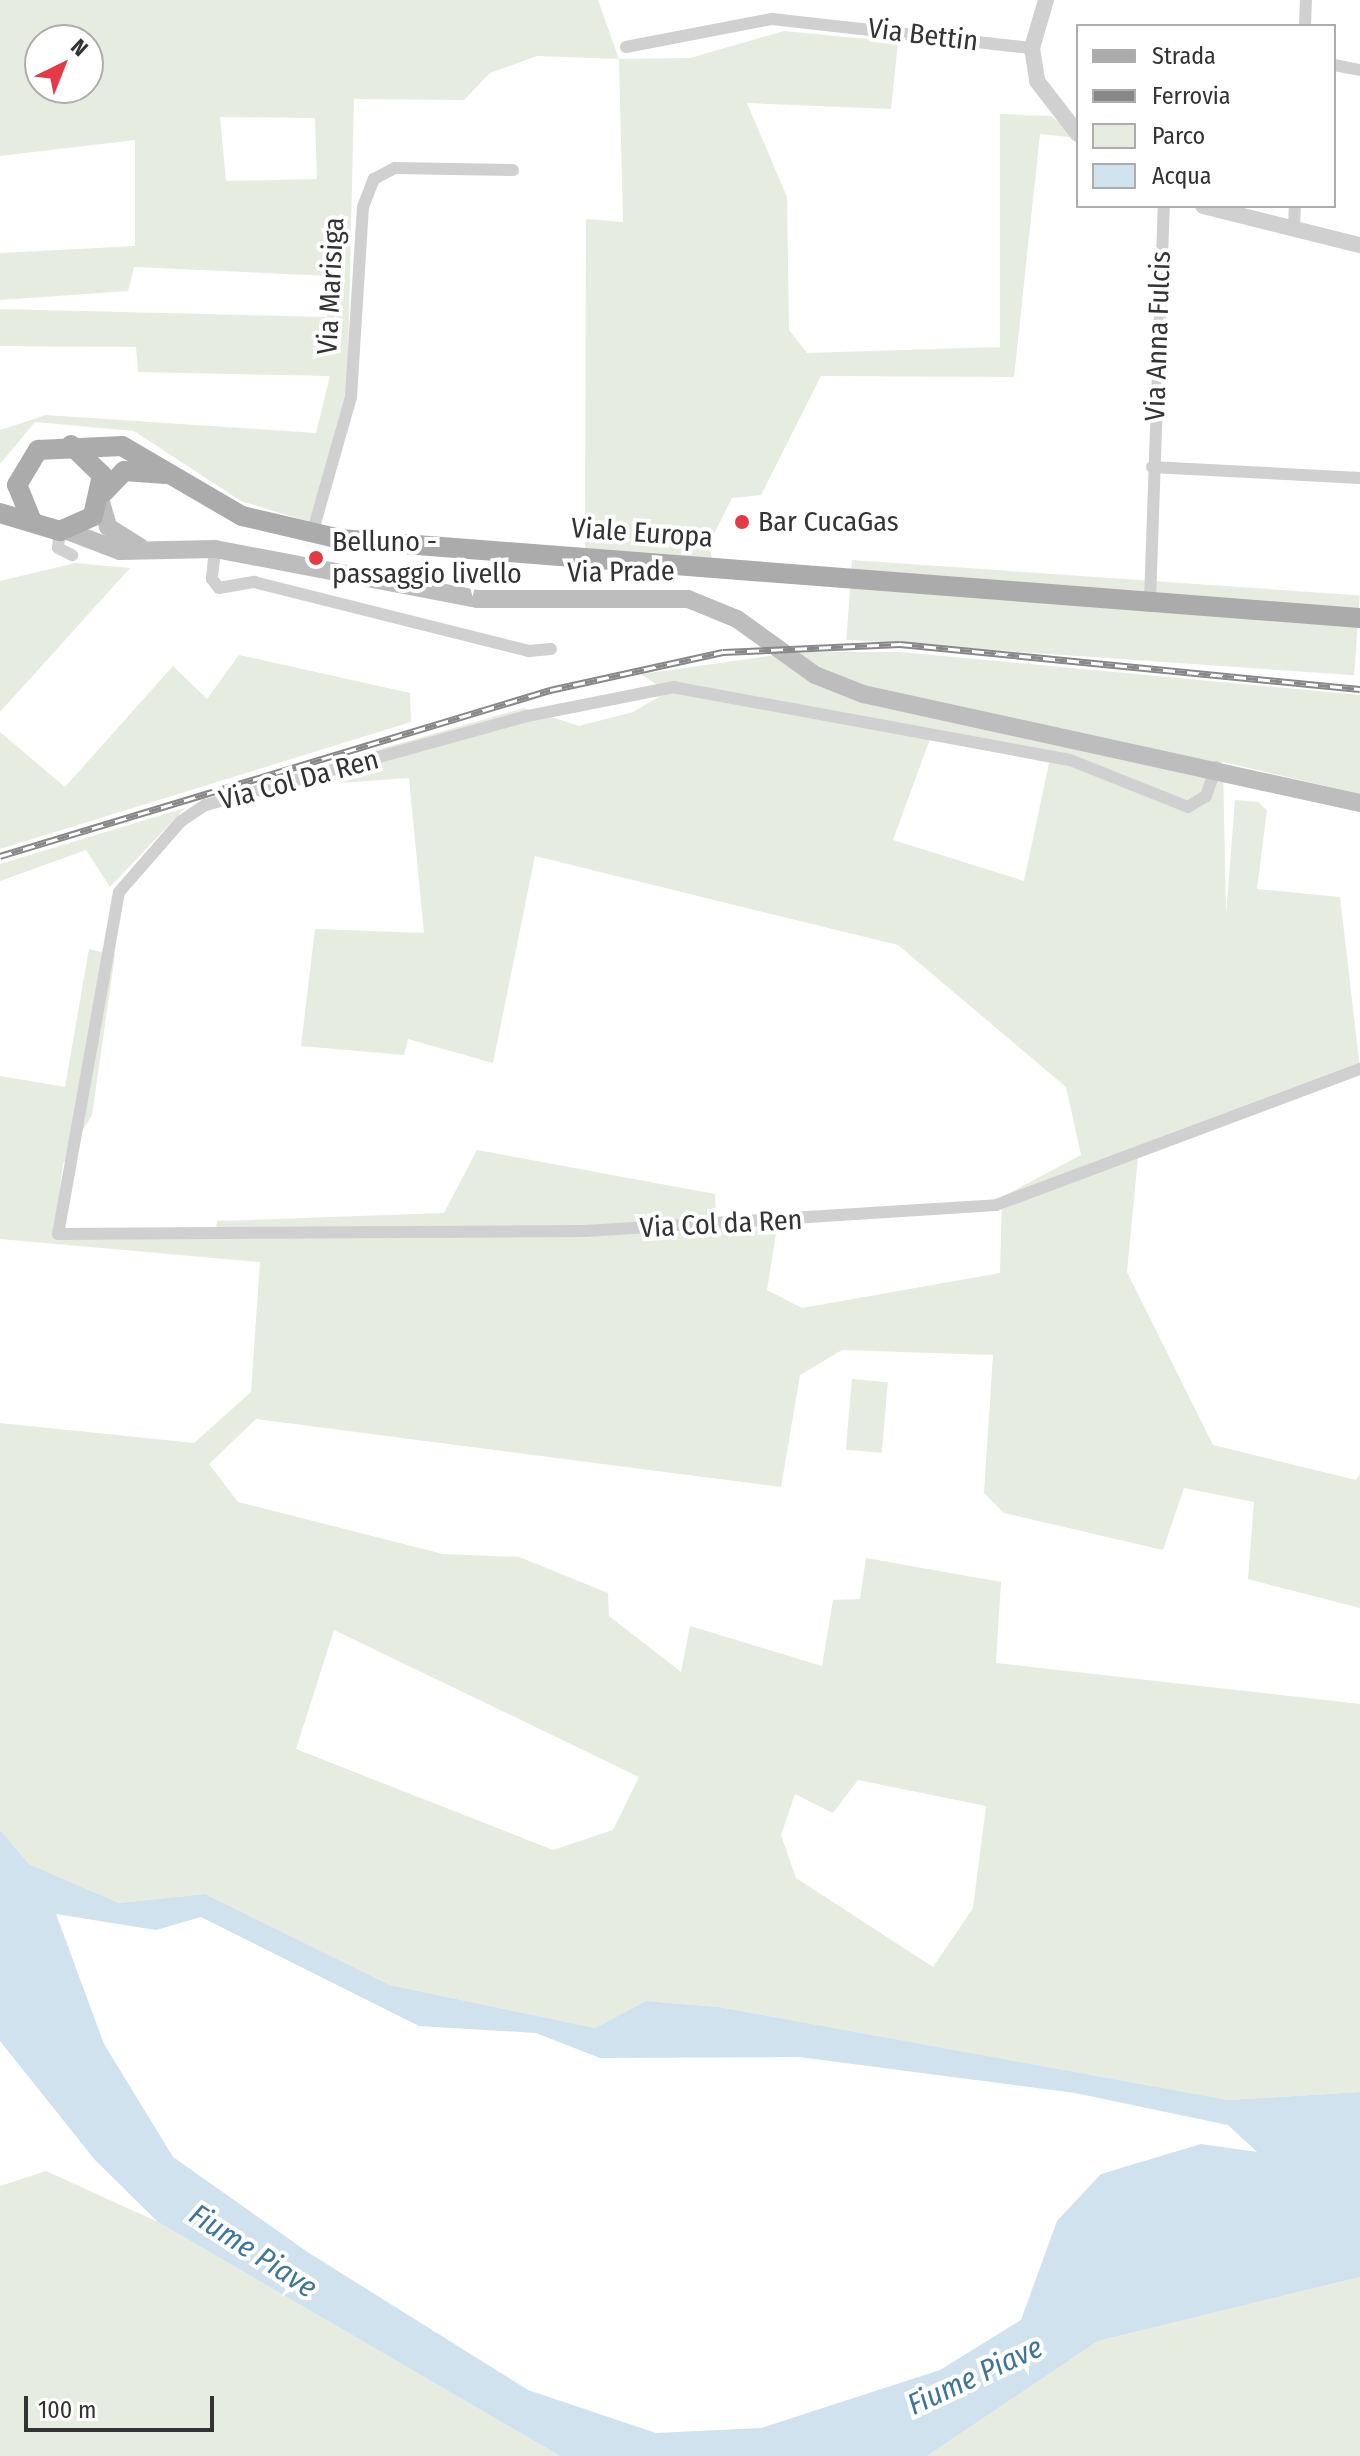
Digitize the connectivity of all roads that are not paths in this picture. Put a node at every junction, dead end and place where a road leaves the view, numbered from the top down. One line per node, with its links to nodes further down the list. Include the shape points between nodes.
1 (1046, 0): 5 (street)
2 (1306, 0): 3 (street)
3 (1305, 24)
4 (626, 47): 5 (street, Via Bettin, via 787,19)
5 (1032, 48): 8 (street, via 1042,92)
6 (1336, 65): 7 (street)
7 (1360, 70)
8 (1076, 132)
9 (513, 170): 25 (street, Via Marisiga, via 395,168 374,179 363,207 351,397)
10 (1164, 208): 16 (street, Via Anna Fulcis)
11 (1211, 208): 13 (street)
12 (1295, 208): 13 (street)
13 (1294, 229): 14 (street)
14 (1360, 245)
15 (68, 444): 17 (main road, via 38,450); 18 (main road, Viale Europa, via 122,446); 21 (main road, via 95,461)
16 (1152, 467): 19 (street); 29 (street, Via Anna Fulcis)
17 (20, 470): 20 (main road); 23 (main road, via 18,498)
18 (173, 476): 21 (main road, Viale Europa, via 124,471); 25 (main road, Viale Europa, via 242,516)
19 (1360, 478)
20 (0, 488)
21 (103, 497): 24 (main road, via 80,526); 26 (main road, via 108,527)
22 (0, 513): 23 (main road)
23 (31, 519): 24 (main road)
24 (63, 531): 26 (main road, Via Prade, via 111,549); 28 (street, via 58,548)
25 (312, 534): 29 (main road, Viale Europa)
26 (142, 548): 27 (main road, Via Prade)
27 (215, 549): 31 (street, via 212,579 219,588 254,582 529,651); 32 (main road, Via Prade, via 493,600 673,597 750,628 791,662 863,694)
28 (72, 555)
29 (1150, 601): 30 (main road, Viale Europa)
30 (1360, 618)
31 (551, 649)
32 (1216, 767): 33 (main road, Via Prade); 35 (street, Via Col Da Ren, via 1206,796 1188,807 1109,771 674,687 617,703 527,716 205,805 181,821 119,892)
33 (1360, 803)
34 (1360, 1069): 35 (street, Via Col da Ren, via 996,1205 585,1231)
35 (58, 1234)

